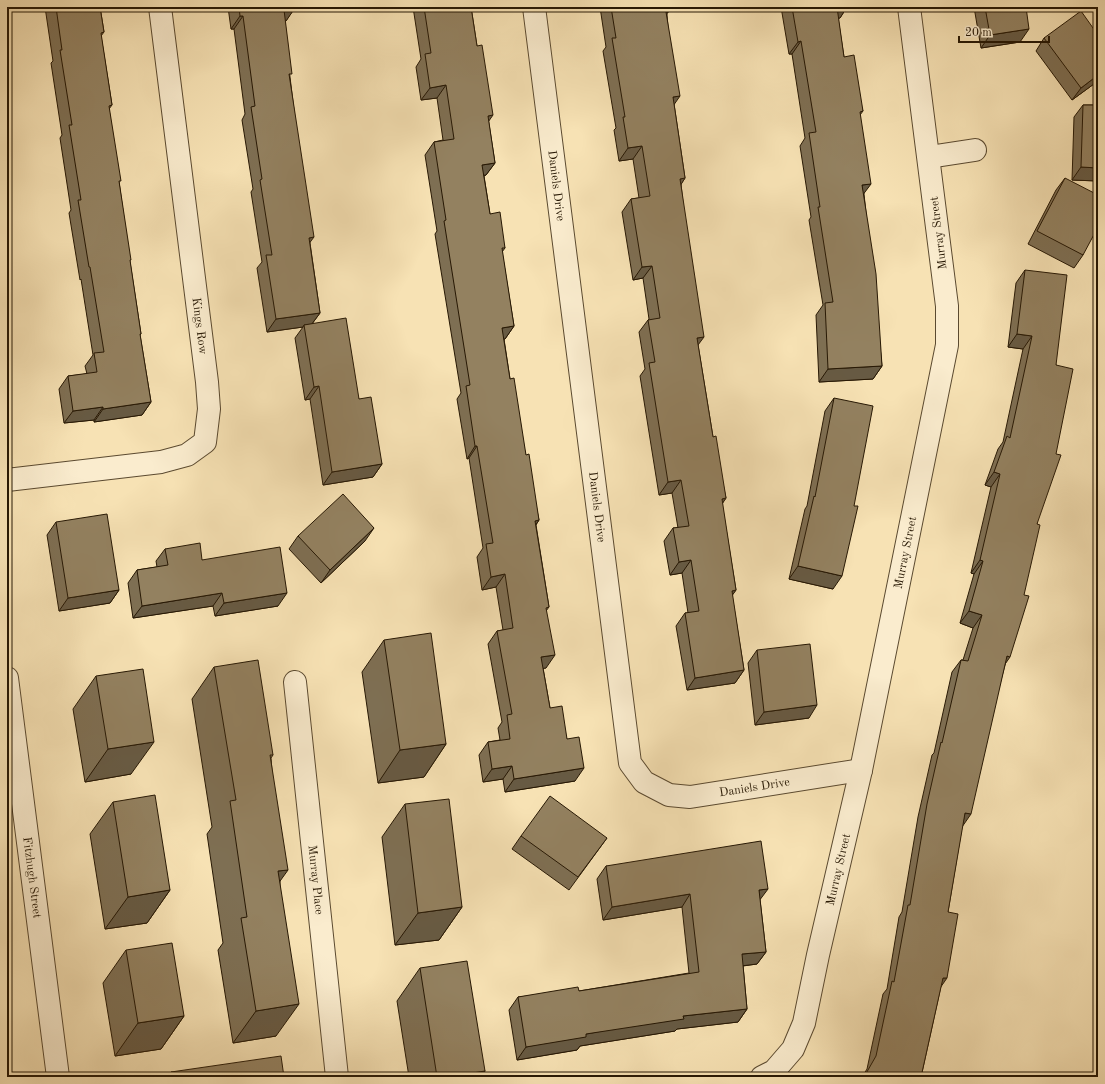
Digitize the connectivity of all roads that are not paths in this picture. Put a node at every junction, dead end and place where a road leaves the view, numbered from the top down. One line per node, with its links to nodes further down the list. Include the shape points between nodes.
1 (160, 7): 6 (street, Kings Row, via 207,382 209,409 206,442 187,455 161,462)
2 (534, 7): 9 (street, Daniels Drive, via 630,763 644,782 669,795 690,797)
3 (909, 7): 5 (street, Murray Street)
4 (976, 150): 5 (street)
5 (929, 157): 9 (street, Murray Street, via 947,306 947,345)
6 (7, 480)
7 (7, 678): 10 (street, Fitzhugh Street)
8 (295, 682): 11 (street, Murray Place)
9 (861, 770): 12 (street, Murray Street, via 804,1023 793,1049 774,1071)
10 (58, 1077)
11 (337, 1077)
12 (762, 1077)

